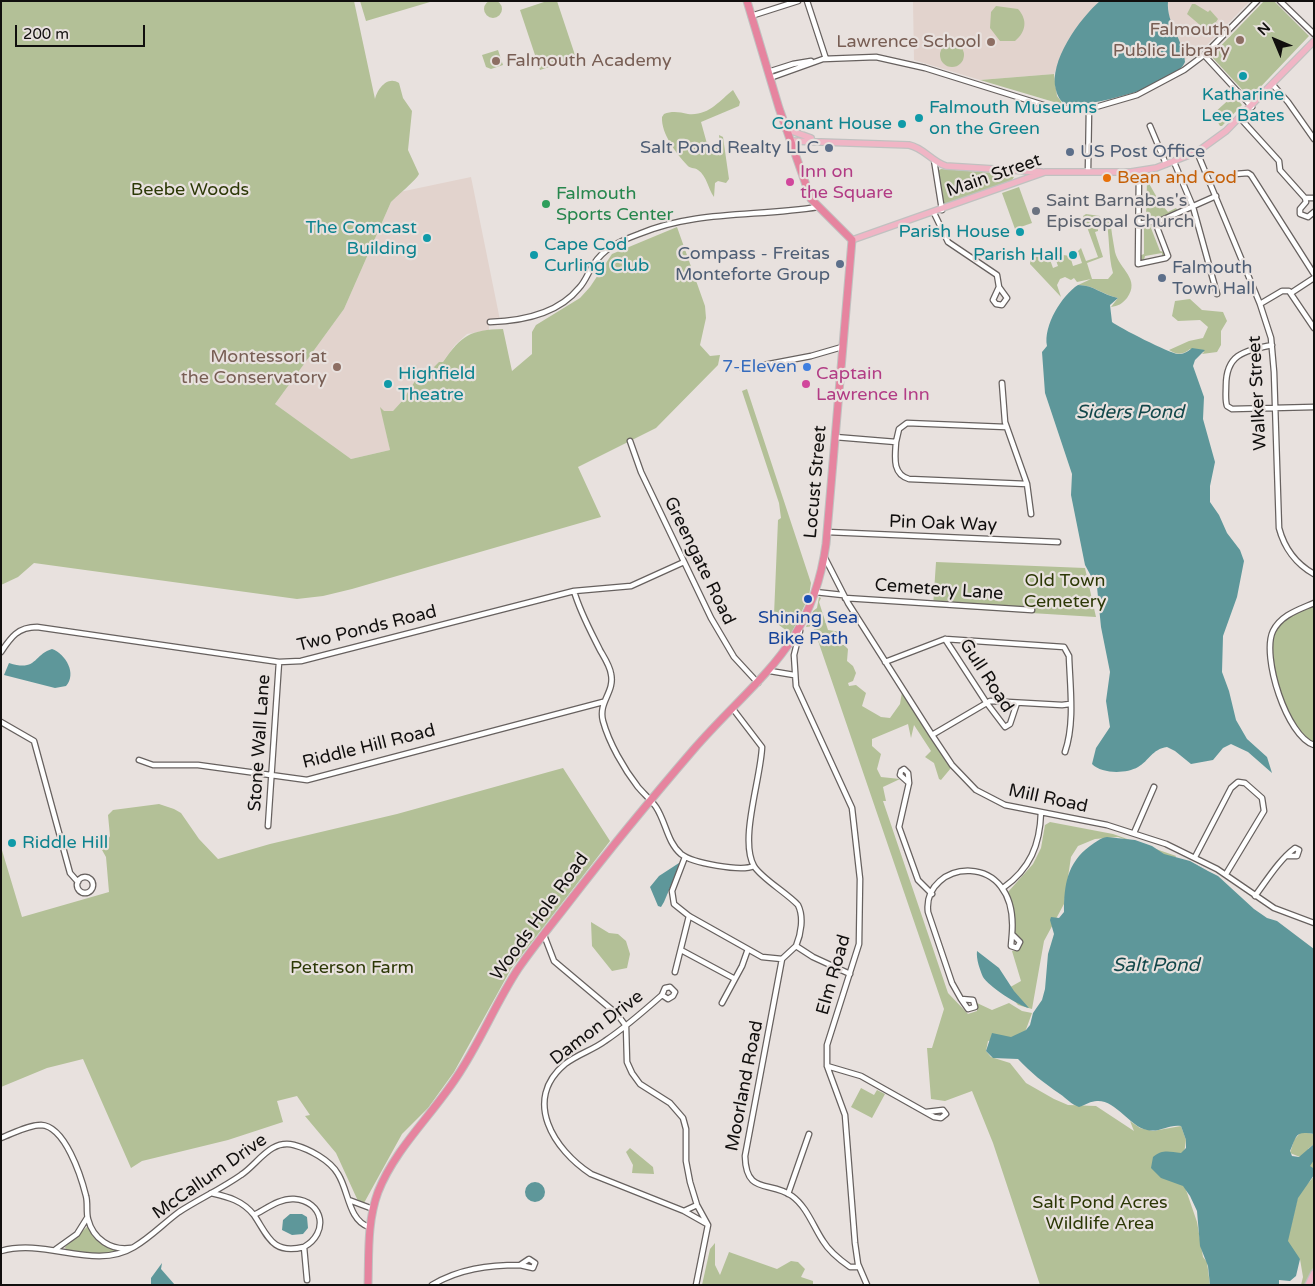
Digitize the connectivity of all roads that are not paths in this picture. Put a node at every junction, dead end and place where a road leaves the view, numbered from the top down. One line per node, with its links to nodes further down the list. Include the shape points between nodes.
1 (746, 1): 6 (highway)
2 (798, 1): 6 (street)
3 (807, 1): 10 (street)
4 (1257, 1): 9 (street)
5 (1280, 1): 7 (street)
6 (751, 16): 11 (highway)
7 (1314, 34)
8 (1314, 41): 12 (main road, Main Street)
9 (1204, 55): 13 (street); 14 (street, via 1144,92)
10 (824, 59): 11 (street); 14 (street, via 864,57 902,62 1053,108)
11 (769, 75): 17 (highway)
12 (1273, 85): 13 (main road, Main Street); 18 (street)
13 (1252, 107): 15 (main road, Main Street)
14 (1089, 109): 26 (street)
15 (1240, 118): 21 (main road, Main Street); 32 (street, via 1279,161 1280,170)
16 (1150, 126): 24 (street)
17 (786, 129): 19 (main road); 20 (highway)
18 (1314, 139)
19 (820, 140): 20 (main road); 22 (main road, via 909,145 919,148)
20 (791, 141): 35 (highway, via 811,199)
21 (1197, 152): 23 (main road, Main Street); 31 (street, Walker Street)
22 (934, 160): 25 (main road, via 946,166); 36 (street)
23 (1174, 162): 24 (main road, Main Street); 34 (street)
24 (1166, 164): 27 (main road, Main Street)
25 (1008, 171): 28 (main road); 30 (main road)
26 (1088, 171): 27 (main road, Main Street); 28 (main road, Main Street)
27 (1138, 171): 40 (street)
28 (1045, 172): 30 (main road, Main Street)
29 (1235, 174): 42 (street, via 1251,175)
30 (1024, 180): 36 (main road, Main Street)
31 (1216, 196): 34 (street); 47 (street, Walker Street)
32 (1305, 198): 33 (street); 37 (street, via 1300,214 1306,217)
33 (1314, 198)
34 (1193, 207): 39 (street); 46 (street)
35 (818, 208): 41 (highway); 48 (street, via 699,217 640,233 609,247 579,289 553,307 530,318)
36 (942, 210): 38 (main road, Main Street)
37 (1314, 212)
38 (934, 213): 41 (main road, Main Street); 44 (street, via 948,242 996,274)
39 (1155, 222): 40 (street); 40 (street, via 1168,256 1160,260 1137,262)
40 (1138, 224)
41 (852, 240): 51 (highway, Locust Street)
42 (1314, 274)
43 (1314, 278): 45 (street)
44 (998, 287)
45 (1291, 293): 47 (street, via 1283,290); 49 (street)
46 (1217, 294)
47 (1260, 304): 50 (street, Walker Street)
48 (490, 322)
49 (1314, 328)
50 (1272, 345): 54 (street, Walker Street); 54 (street, via 1242,355 1230,364 1226,373 1227,407)
51 (842, 347): 52 (street); 57 (highway, Locust Street)
52 (743, 368)
53 (1002, 383): 56 (street)
54 (1275, 407): 55 (street); 66 (street, Walker Street, via 1279,528 1292,555)
55 (1314, 407)
56 (1006, 427): 59 (street, via 907,423 898,429); 60 (street)
57 (835, 438): 59 (street); 62 (highway, Locust Street)
58 (630, 441): 65 (street, Greengate Road, via 640,472)
59 (896, 442): 60 (street, via 897,471 909,479)
60 (1027, 484): 61 (street)
61 (1031, 514)
62 (827, 532): 63 (street, Pin Oak Way); 64 (highway, Locust Street)
63 (1058, 542)
64 (824, 556): 68 (highway, Locust Street); 69 (street, Mill Road)
65 (684, 562): 67 (street, Two Ponds Road, via 631,586); 80 (street, Greengate Road, via 726,646)
66 (1314, 574)
67 (574, 591): 76 (street, Two Ponds Road, via 330,655); 81 (street, via 579,608 611,672 611,688)
68 (815, 592): 69 (street, Cemetery Lane); 71 (highway, Locust Street)
69 (844, 597): 72 (street, Cemetery Lane); 77 (street, Mill Road)
70 (1314, 603): 88 (street, via 1281,620 1272,633 1269,652 1284,706 1302,738)
71 (809, 606): 73 (highway, Woods Hole Road)
72 (1032, 610)
73 (803, 620): 78 (highway, Woods Hole Road); 79 (street, Elm Road, via 795,650)
74 (945, 639): 77 (street); 82 (street, Gull Road); 84 (street, via 1058,645 1068,651)
75 (1, 652): 76 (street, Two Ponds Road, via 16,633 37,627)
76 (279, 662): 91 (street, Stone Wall Lane)
77 (885, 662): 87 (street, Mill Road)
78 (770, 671): 79 (street); 80 (highway, Woods Hole Road)
79 (794, 675): 116 (street, Elm Road, via 802,703 853,814 861,916 859,944)
80 (758, 684): 85 (highway, Woods Hole Road)
81 (603, 702): 91 (street, Riddle Hill Road, via 307,780); 94 (street, via 603,722 614,748)
82 (986, 702): 83 (street); 83 (street, Gull Road, via 1006,728); 87 (street)
83 (1016, 702): 84 (street)
84 (1070, 704): 89 (street, via 1069,740)
85 (733, 709): 94 (highway, Woods Hole Road); 101 (street, via 762,747 748,840)
86 (1, 722): 103 (street, via 34,741 70,873)
87 (932, 735): 95 (street, Mill Road, via 955,770 980,793 1006,806)
88 (1314, 745)
89 (1065, 752)
90 (139, 760): 91 (street, Riddle Hill Road, via 153,765 198,765)
91 (272, 775): 96 (street, Stone Wall Lane)
92 (909, 783): 105 (street, via 900,827 918,880)
93 (1154, 787): 97 (street)
94 (651, 801): 99 (street, via 675,848); 110 (highway, Woods Hole Road)
95 (1041, 812): 97 (street, Mill Road); 104 (street, via 1038,842 1031,858 1019,875)
96 (268, 826)
97 (1134, 832): 100 (street, Mill Road)
98 (1286, 856): 106 (street)
99 (685, 857): 101 (street, via 736,868); 107 (street, via 672,898 674,904)
100 (1195, 857): 102 (street, Mill Road); 102 (street, via 1230,788 1238,782 1245,783 1262,798 1264,810)
101 (754, 866): 111 (street, via 798,905 800,936)
102 (1226, 874): 106 (street, Mill Road)
103 (78, 882)
104 (1003, 888): 105 (street, via 988,875 967,870 948,876); 109 (street, via 1011,912)
105 (932, 894): 119 (street, via 928,912 952,984)
106 (1256, 896): 108 (street, Mill Road, via 1274,908)
107 (689, 916): 112 (street); 113 (street)
108 (1314, 924)
109 (1012, 934)
110 (544, 935): 121 (street, via 554,961 617,1014); 130 (highway, Woods Hole Road, via 505,989 457,1077 390,1167)
111 (796, 946): 114 (street); 116 (street)
112 (748, 949): 114 (street, via 762,957); 117 (street)
113 (681, 950): 115 (street); 117 (street)
114 (782, 959): 127 (street, Moorland Road, via 745,1166 752,1181)
115 (676, 972)
116 (850, 974): 122 (street, Elm Road, via 827,1046)
117 (735, 979): 120 (street)
118 (662, 995): 121 (street, Damon Drive)
119 (961, 999)
120 (722, 1003)
121 (626, 1026): 129 (street, via 627,1062 632,1073 640,1084 670,1103 684,1118 686,1161); 131 (street, Damon Drive, via 574,1058 556,1074 544,1098 549,1128 561,1148 591,1174)
122 (827, 1066): 123 (street, via 861,1076); 141 (street, Elm Road, via 845,1116)
123 (926, 1112)
124 (809, 1134): 127 (street)
125 (1, 1138): 133 (street, via 31,1126 42,1125 55,1130 61,1136 84,1190)
126 (211, 1192): 128 (street, McCallum Drive, via 245,1172 268,1151 281,1144 289,1144 332,1166); 132 (street, via 233,1198); 136 (street, McCallum Drive)
127 (788, 1194): 141 (street, Moorland Road, via 806,1212 832,1252 850,1267)
128 (349, 1200): 130 (street); 135 (street, McCallum Drive, via 359,1222)
129 (697, 1205): 131 (street); 134 (street)
130 (373, 1209): 135 (highway, Woods Hole Road)
131 (684, 1211): 134 (street, Damon Drive)
132 (254, 1215): 137 (street, via 262,1231 275,1245 295,1250); 137 (street, via 290,1199 310,1205 318,1215 321,1229 318,1236)
133 (87, 1218): 136 (street, via 95,1234 105,1243 119,1248); 138 (street, via 78,1234)
134 (708, 1225): 146 (street)
135 (369, 1227): 144 (highway, Woods Hole Road)
136 (135, 1247): 138 (street, McCallum Drive, via 108,1257)
137 (304, 1247): 143 (street)
138 (54, 1249): 139 (street, McCallum Drive, via 27,1246)
139 (1, 1251)
140 (520, 1265): 145 (street, via 477,1267)
141 (859, 1267): 147 (street, Elm Road)
142 (1314, 1273): 148 (main road)
143 (307, 1280)
144 (368, 1285)
145 (432, 1285)
146 (696, 1285)
147 (867, 1285)
148 (1308, 1285)

